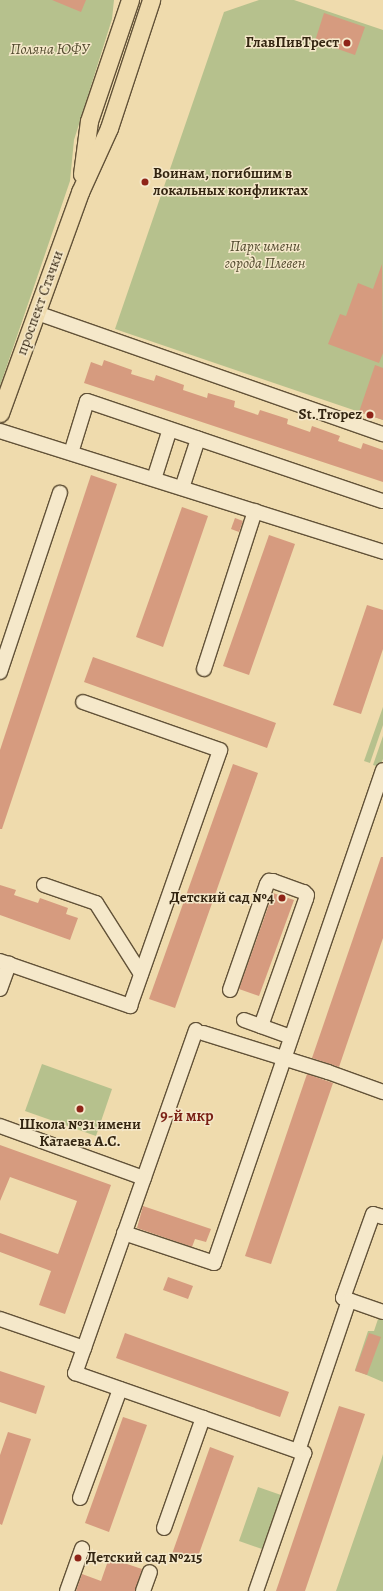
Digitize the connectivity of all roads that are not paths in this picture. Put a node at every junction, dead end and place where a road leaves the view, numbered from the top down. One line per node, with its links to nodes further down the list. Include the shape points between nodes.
1 (130, 0): 5 (main road, проспект Стачки, via 89,120)
2 (151, 0): 4 (main road, проспект Стачки)
3 (164, 0): 4 (main road)
4 (142, 25): 5 (main road, проспект Стачки, via 109,128)
5 (80, 192): 6 (main road, проспект Стачки)
6 (37, 313): 7 (main road, проспект Стачки); 10 (lane)
7 (1, 405)
8 (170, 429): 11 (lane); 12 (lane, via 87,401); 13 (lane)
9 (0, 431): 12 (lane)
10 (383, 434)
11 (198, 439): 14 (lane); 16 (lane)
12 (71, 453): 13 (lane)
13 (154, 479): 14 (lane)
14 (182, 488): 17 (lane)
15 (60, 493): 20 (lane)
16 (383, 501)
17 (255, 511): 18 (lane); 19 (lane)
18 (383, 552)
19 (204, 669)
20 (0, 672)
21 (83, 702): 25 (lane, via 220,750)
22 (383, 770): 30 (lane)
23 (44, 885): 25 (lane, via 96,903)
24 (4, 962): 25 (lane, via 130,1006); 26 (lane)
25 (141, 974)
26 (0, 989)
27 (230, 990): 29 (lane, via 269,881 304,892 306,899)
28 (244, 1020): 29 (lane)
29 (261, 1026): 30 (lane)
30 (291, 1037): 31 (lane)
31 (284, 1059): 32 (lane); 34 (lane, via 199,1031); 36 (lane, via 214,1263)
32 (383, 1092)
33 (0, 1126): 34 (lane)
34 (144, 1178): 36 (lane)
35 (383, 1217): 37 (lane, via 373,1214 343,1298)
36 (124, 1233): 40 (lane)
37 (349, 1300): 38 (lane); 43 (lane)
38 (383, 1312)
39 (0, 1319): 40 (lane)
40 (84, 1348): 41 (lane, via 75,1373)
41 (120, 1389): 42 (lane); 44 (lane)
42 (203, 1418): 43 (lane); 45 (lane)
43 (298, 1451): 50 (lane, via 304,1453)
44 (80, 1498)
45 (164, 1528)
46 (82, 1549): 48 (lane)
47 (150, 1572): 49 (lane)
48 (67, 1591)
49 (143, 1591)
50 (256, 1591)

